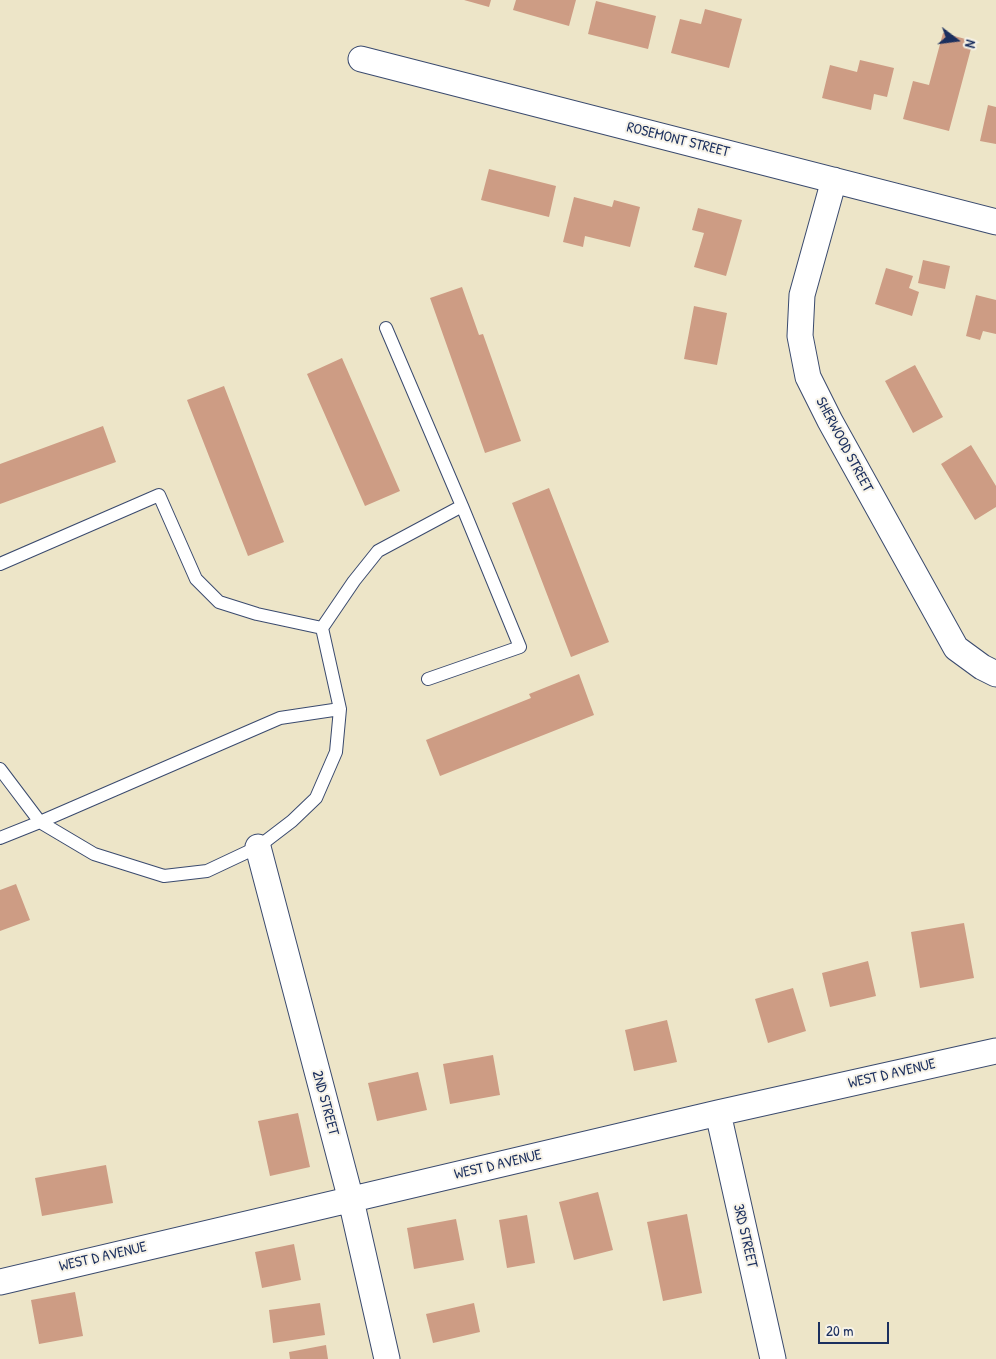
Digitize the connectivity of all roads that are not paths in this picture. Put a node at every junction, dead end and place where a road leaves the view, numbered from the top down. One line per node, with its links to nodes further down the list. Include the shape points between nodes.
1 (361, 59): 2 (street, ROSEMONT STREET)
2 (834, 180): 3 (street, ROSEMONT STREET); 8 (street, SHERWOOD STREET, via 802,295 800,336 808,377 956,648)
3 (996, 222)
4 (386, 328): 5 (lane)
5 (462, 506): 7 (lane, via 378,551); 9 (lane, via 520,647)
6 (0, 564): 7 (lane, via 159,495 196,578 219,602)
7 (322, 628): 10 (lane)
8 (996, 674)
9 (428, 679)
10 (340, 709): 12 (lane, via 280,718); 14 (lane, via 336,752 316,798)
11 (0, 769): 12 (lane)
12 (40, 822): 13 (lane); 14 (lane, via 94,854 164,876 208,871)
13 (0, 838)
14 (258, 848): 17 (street, 2ND STREET)
15 (996, 1051): 16 (street, WEST D AVENUE)
16 (718, 1113): 17 (street, WEST D AVENUE); 20 (street, 3RD STREET)
17 (351, 1200): 18 (street, WEST D AVENUE); 19 (street, 2ND STREET)
18 (0, 1282)
19 (387, 1359)
20 (773, 1359)

